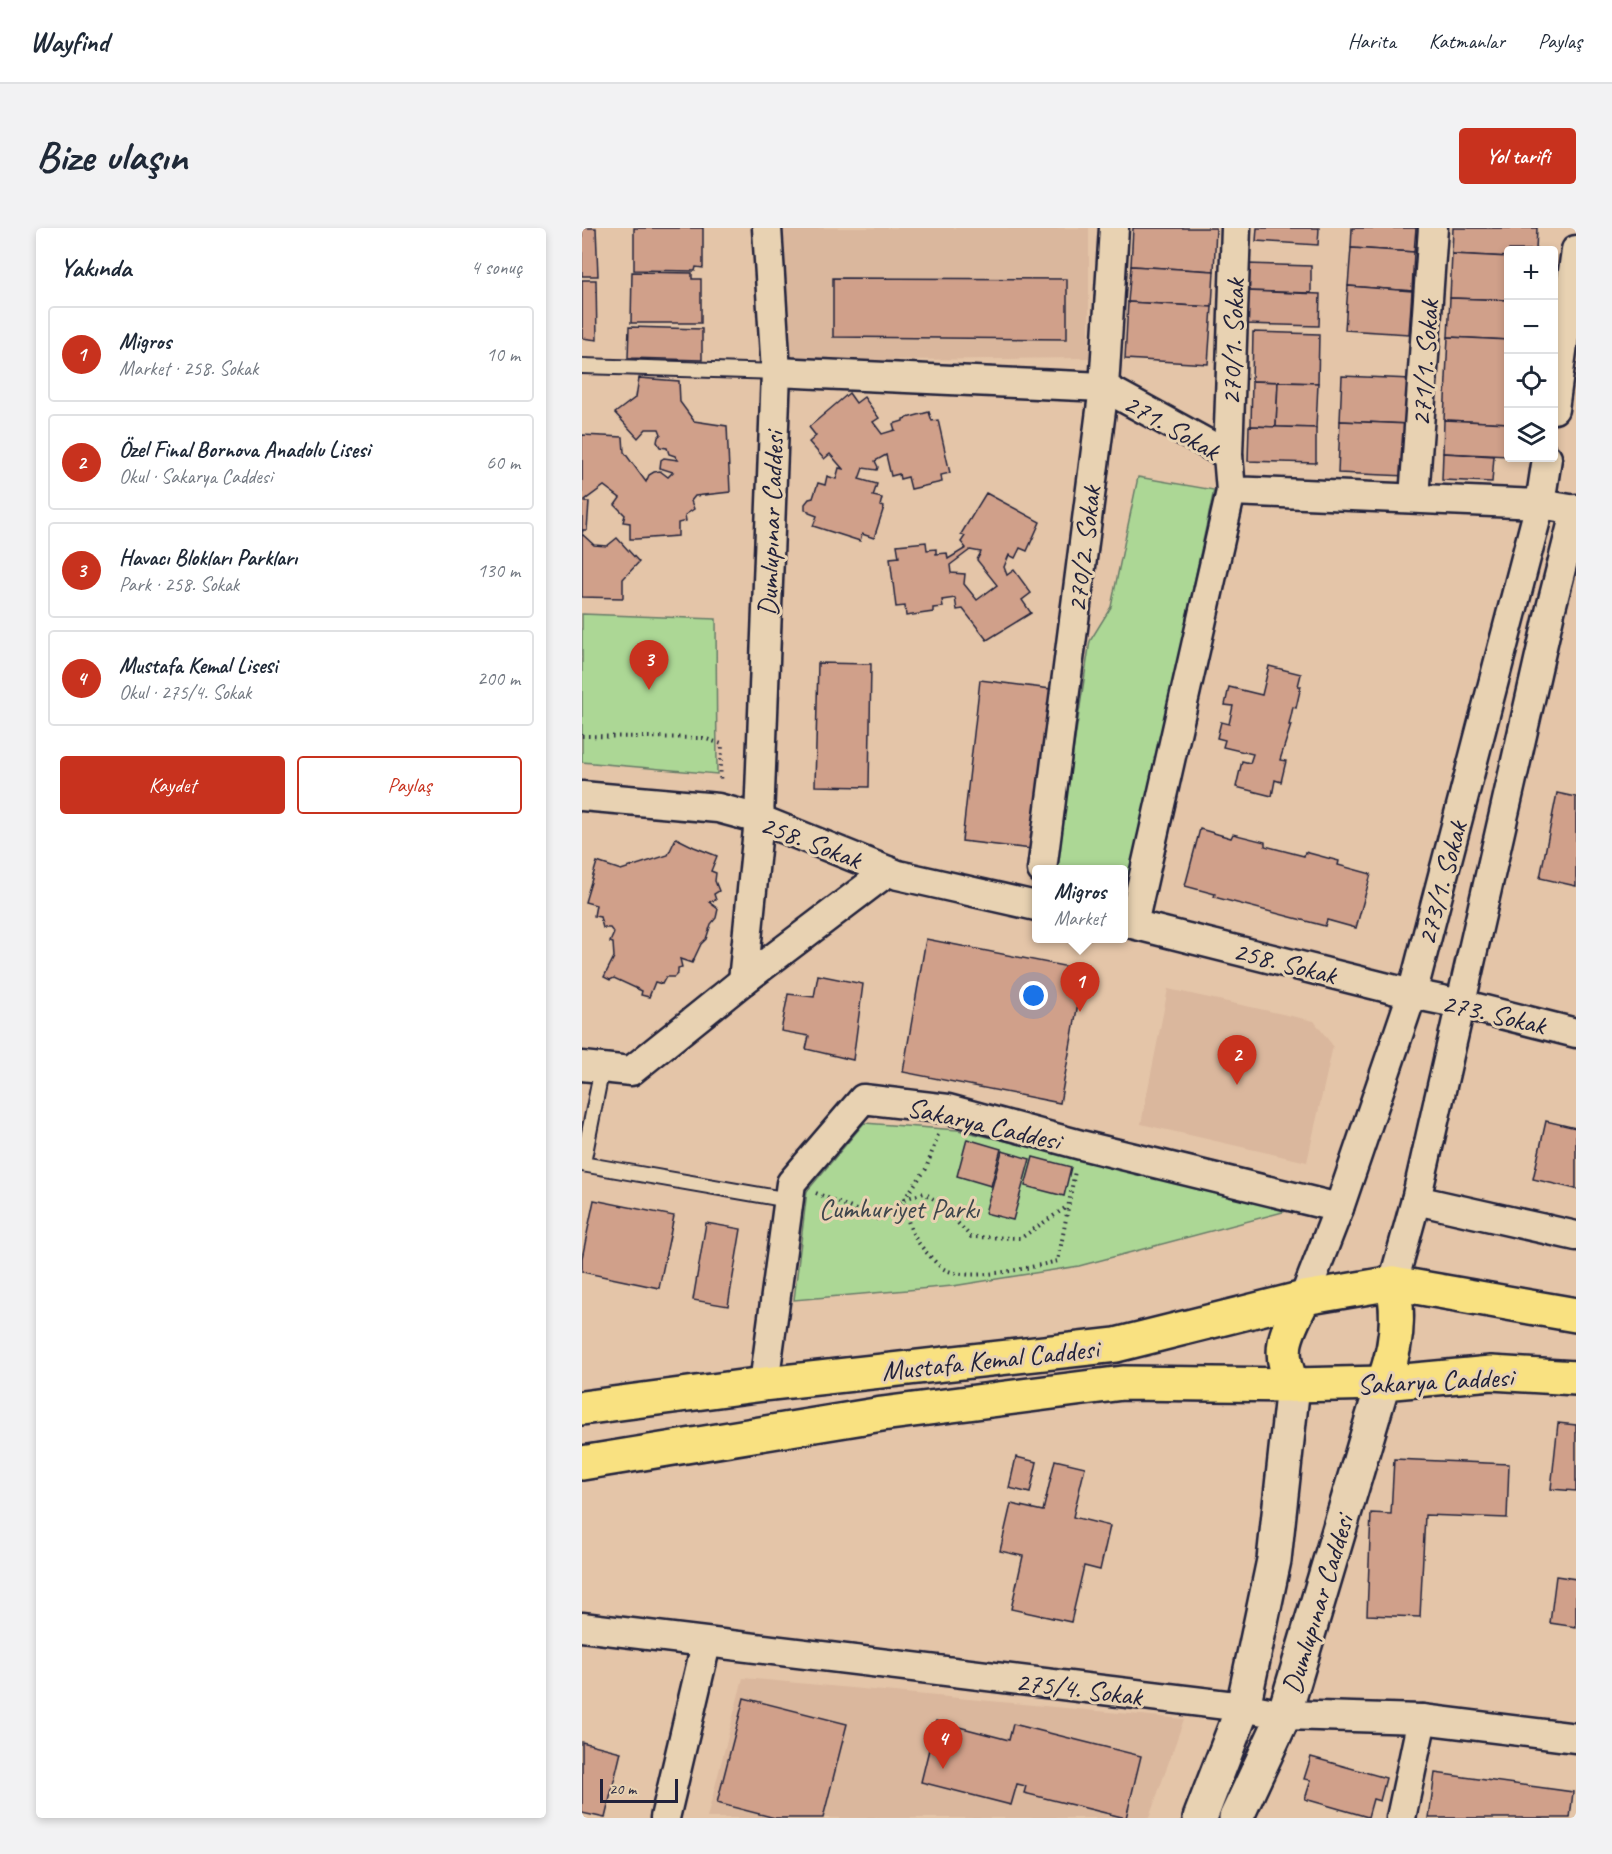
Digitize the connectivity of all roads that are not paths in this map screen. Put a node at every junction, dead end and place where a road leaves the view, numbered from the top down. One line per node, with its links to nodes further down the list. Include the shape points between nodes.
1 (767, 228): 7 (street, Dumlupınar Caddesi)
2 (1114, 228): 8 (street, 270/2. Sokak)
3 (1236, 228): 10 (street, 270/1. Sokak)
4 (1433, 228): 13 (street, 271/1. Sokak)
5 (1576, 250): 9 (street)
6 (582, 366): 7 (lane)
7 (776, 372): 8 (street, 271. Sokak); 17 (street, Dumlupınar Caddesi)
8 (1104, 387): 10 (street, 271. Sokak); 18 (street, 270/2. Sokak)
9 (1554, 408)
10 (1228, 455): 12 (street, 271. Sokak)
11 (1546, 462): 14 (street, 273/1. Sokak)
12 (1231, 491): 13 (street, 271. Sokak); 21 (street)
13 (1414, 498): 14 (street, 271. Sokak)
14 (1540, 504): 15 (street, 271. Sokak); 23 (street, 273/1. Sokak)
15 (1576, 510): 24 (street, 273/1. Sokak)
16 (582, 796): 17 (street, 258. Sokak, via 718,808)
17 (759, 819): 19 (street, 258. Sokak); 22 (street, Dumlupınar Caddesi)
18 (1043, 865)
19 (888, 871): 20 (street, 258. Sokak); 22 (street)
20 (1032, 905)
21 (1128, 923): 23 (street, 258. Sokak)
22 (743, 981): 26 (street, via 630,1071)
23 (1412, 994): 24 (street, 273. Sokak); 30 (street, 273/1. Sokak)
24 (1461, 1004): 25 (street, 273. Sokak); 29 (street, 273/1. Sokak)
25 (1576, 1033)
26 (592, 1067): 27 (lane)
27 (583, 1164): 28 (lane)
28 (790, 1191): 30 (street, Sakarya Caddesi, via 863,1099 948,1109); 37 (street)
29 (1416, 1200): 31 (street); 32 (street, 273/1. Sokak)
30 (1339, 1209): 33 (street, 273/1. Sokak)
31 (1576, 1236)
32 (1393, 1283): 33 (main road, Mustafa Kemal Caddesi); 34 (main road); 36 (main road, via 1397,1322)
33 (1304, 1298): 37 (main road, Mustafa Kemal Caddesi, via 1116,1345); 38 (main road, via 1287,1332 1283,1350 1285,1369)
34 (1576, 1315)
35 (1576, 1378): 36 (main road, Sakarya Caddesi, via 1491,1373)
36 (1383, 1383): 38 (main road, Sakarya Caddesi); 44 (main road, Dumlupınar Caddesi)
37 (764, 1384): 39 (main road, Mustafa Kemal Caddesi)
38 (1293, 1385): 40 (main road, Mustafa Kemal Caddesi, via 1123,1383 882,1414); 43 (main road, Dumlupınar Caddesi, via 1274,1560)
39 (582, 1408)
40 (582, 1463)
41 (582, 1627): 42 (street, 275/4. Sokak)
42 (706, 1644): 43 (street, 275/4. Sokak); 47 (street)
43 (1243, 1707): 44 (street, 275/4. Sokak); 48 (main road, Dumlupınar Caddesi)
44 (1284, 1714): 45 (street, 275/4. Sokak); 49 (main road, Dumlupınar Caddesi)
45 (1422, 1719): 46 (street, 275/4. Sokak); 50 (street)
46 (1576, 1738)
47 (665, 1818)
48 (1200, 1818)
49 (1236, 1818)
50 (1401, 1818)

